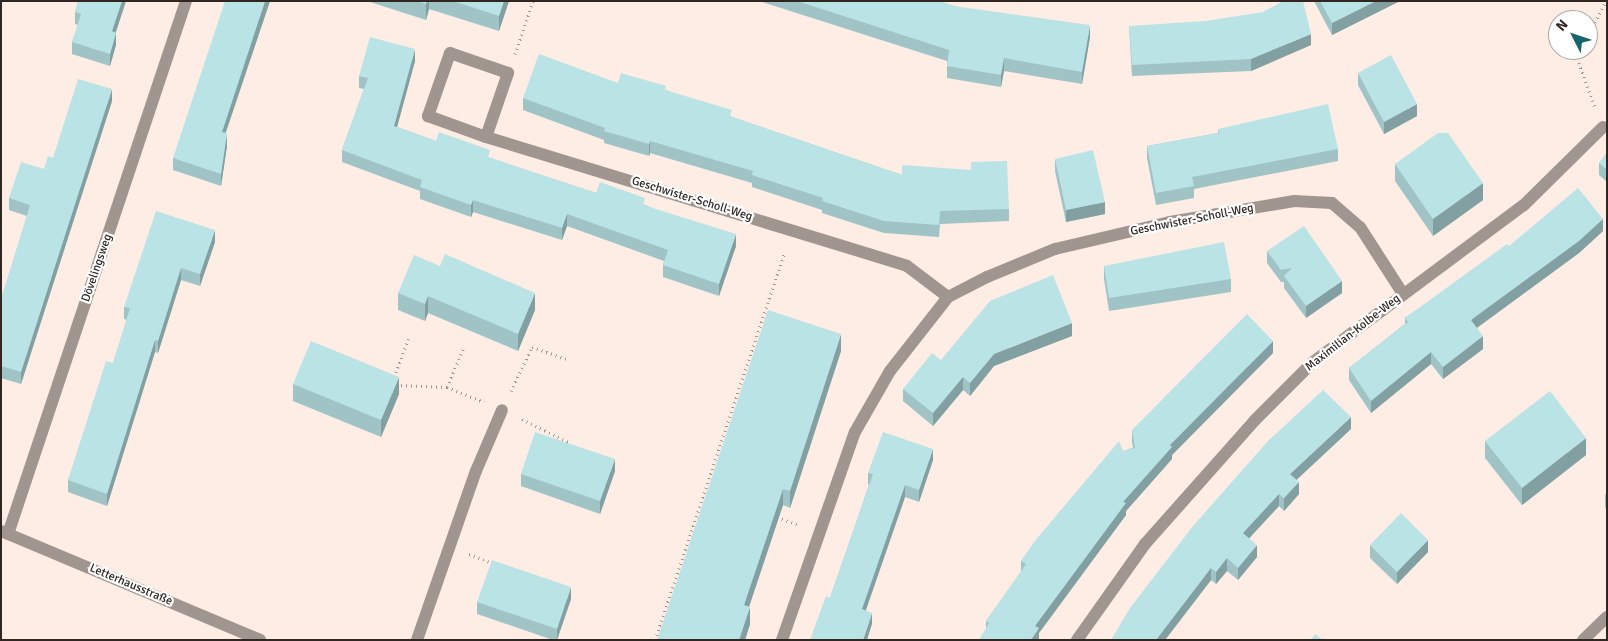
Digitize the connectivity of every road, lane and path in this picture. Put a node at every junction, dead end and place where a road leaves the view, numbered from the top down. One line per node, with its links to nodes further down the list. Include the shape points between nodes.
1 (186, 1): 21 (street, Dövelingsweg)
2 (533, 1): 6 (path)
3 (1606, 1): 4 (path)
4 (1598, 17)
5 (1578, 60): 7 (path)
6 (508, 73): 8 (street); 8 (street, Geschwister-Scholl-Weg, via 450,53 428,116)
7 (1603, 126): 10 (street, Maximilian-Kolbe-Weg, via 1524,205)
8 (486, 137): 9 (street, Geschwister-Scholl-Weg)
9 (793, 230): 11 (street, Geschwister-Scholl-Weg, via 906,266); 18 (path)
10 (1403, 294): 11 (street, Geschwister-Scholl-Weg, via 1360,227 1332,203 1294,201 1170,222 1055,249); 30 (street, Maximilian-Kolbe-Weg, via 1313,362 1254,420 1145,544)
11 (948, 297): 22 (street, Geschwister-Scholl-Weg, via 890,371 855,432)
12 (409, 337): 15 (path, via 391,384)
13 (464, 347): 15 (path)
14 (566, 359): 16 (path, via 532,346)
15 (447, 387): 16 (path)
16 (502, 410): 17 (path); 23 (street)
17 (570, 443)
18 (704, 492): 19 (path); 28 (path)
19 (713, 495)
20 (767, 514): 22 (path)
21 (5, 532): 26 (street, Letterhausstraße)
22 (821, 532): 29 (street, Geschwister-Scholl-Weg)
23 (450, 546): 24 (path); 27 (street)
24 (502, 566)
25 (1607, 618): 31 (street)
26 (260, 640)
27 (417, 640)
28 (655, 640)
29 (782, 640)
30 (1077, 640)
31 (1583, 640)

